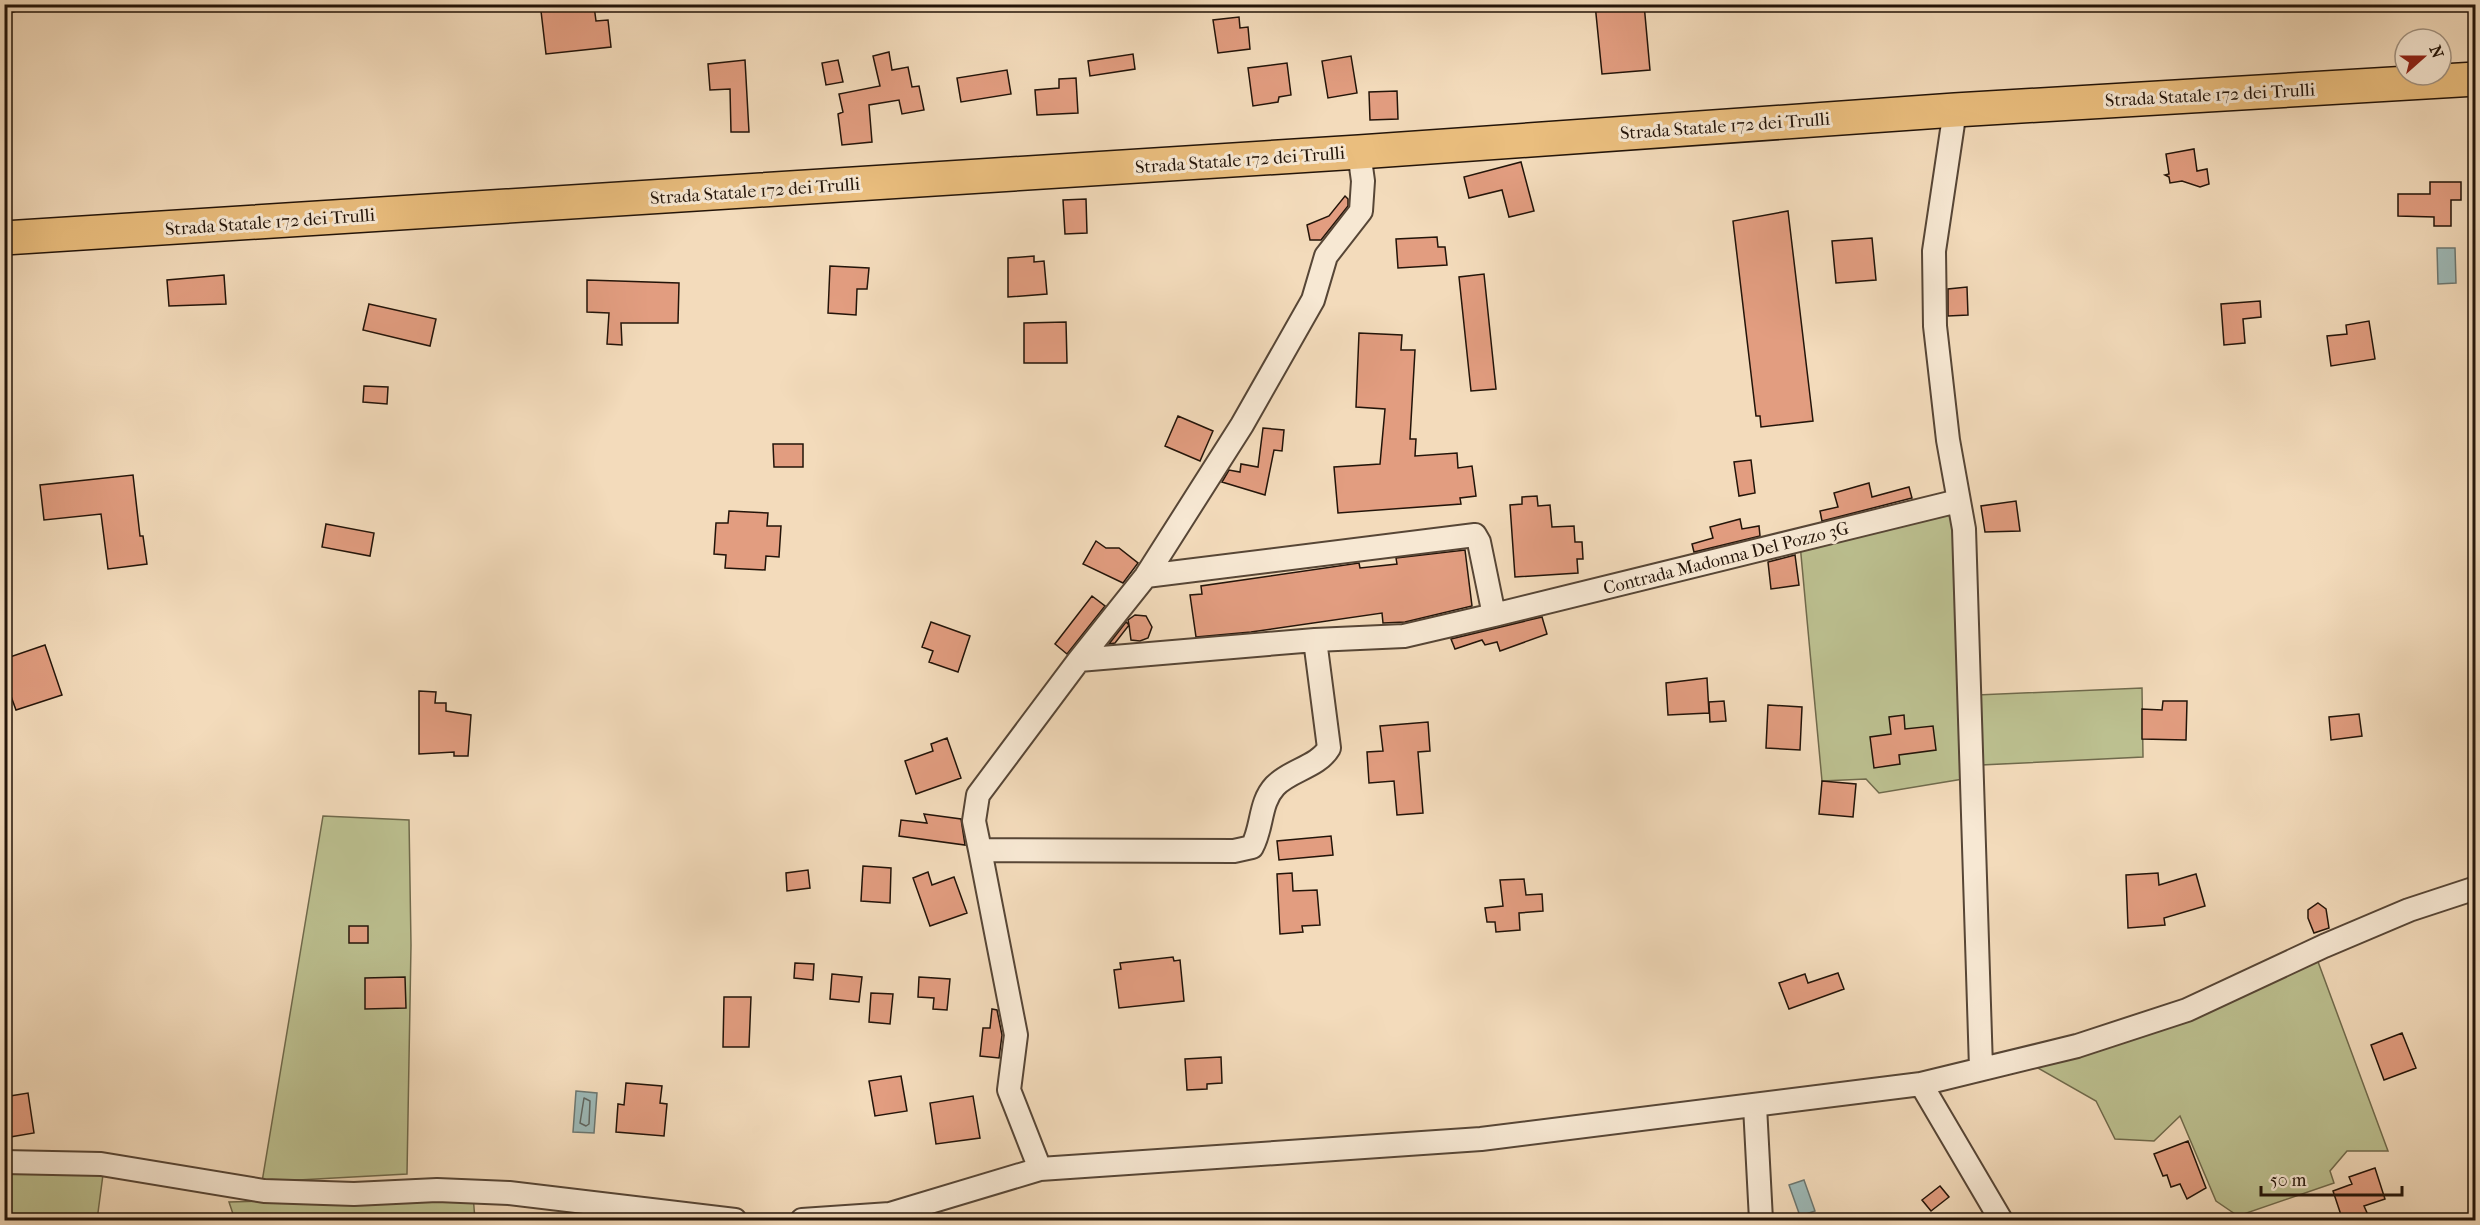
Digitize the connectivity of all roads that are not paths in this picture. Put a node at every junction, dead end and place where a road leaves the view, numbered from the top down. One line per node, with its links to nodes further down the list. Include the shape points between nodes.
1 (2475, 79): 2 (main road, Strada Statale 172 dei Trulli)
2 (1955, 110): 3 (main road, Strada Statale 172 dei Trulli); 5 (street, via 1935,262 1935,326)
3 (1359, 152): 4 (main road, Strada Statale 172 dei Trulli); 6 (street, via 1362,211 1326,256 1313,300 1242,425)
4 (4, 238)
5 (1958, 501): 7 (street, Contrada Madonna Del Pozzo 3G); 12 (street, via 1965,529)
6 (1146, 576): 7 (street, via 1475,535); 9 (street)
7 (1494, 615): 8 (street, Contrada Madonna Del Pozzo 3G, via 1404,636)
8 (1315, 640): 9 (street, Contrada Madonna Del Pozzo 3G); 10 (street, via 1329,748 1324,756 1275,786 1263,803 1252,847 1234,851)
9 (1079, 660): 10 (street, via 978,795 974,821)
10 (980, 850): 16 (street, via 1016,1035 1009,1090)
11 (2475, 888): 12 (street, via 2366,928 2187,1010 2077,1046)
12 (1981, 1068): 13 (street)
13 (1921, 1084): 14 (street); 20 (street)
14 (1755, 1106): 16 (street, via 1481,1139); 19 (street)
15 (4, 1162): 17 (street, via 101,1164 264,1191 509,1193)
16 (1040, 1168): 18 (street, via 890,1214)
17 (735, 1221)
18 (802, 1221)
19 (1761, 1221)
20 (2001, 1221)

